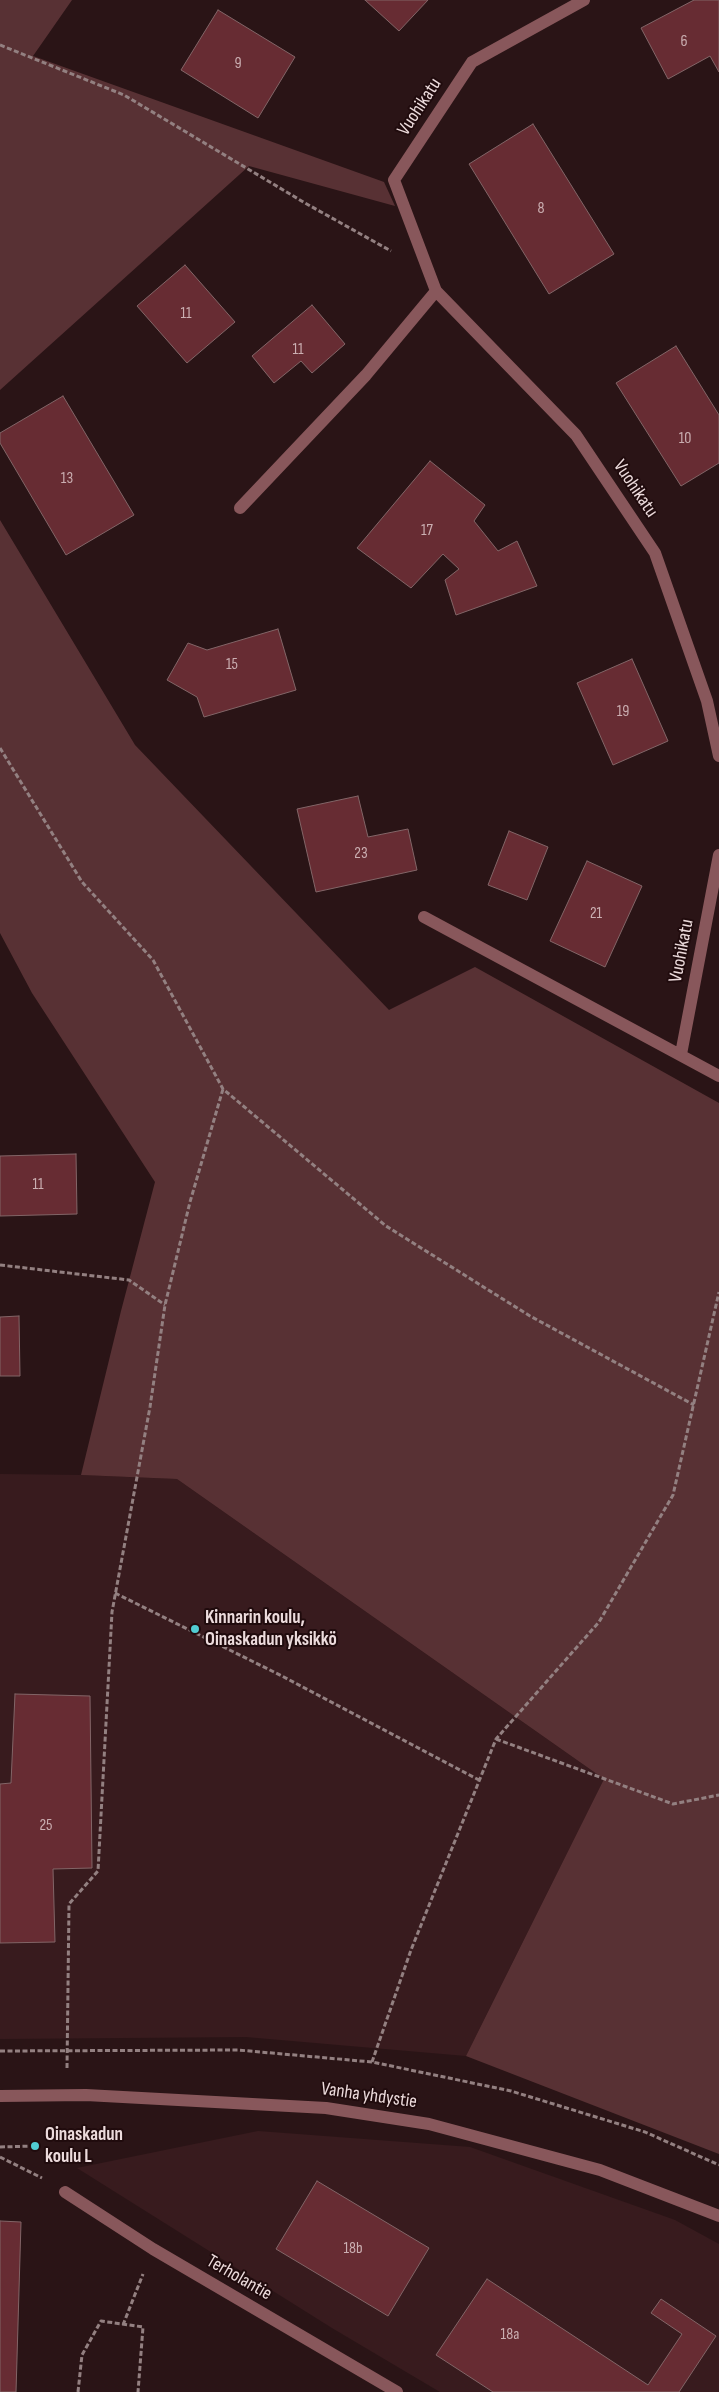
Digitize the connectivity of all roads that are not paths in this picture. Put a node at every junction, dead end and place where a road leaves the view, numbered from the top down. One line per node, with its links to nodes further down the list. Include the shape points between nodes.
1 (584, 0): 2 (street, Vuohikatu, via 472,62 394,180)
2 (436, 291): 3 (street, via 366,375); 4 (street, Vuohikatu, via 576,435 655,553 707,700)
3 (240, 508)
4 (719, 756)
5 (719, 855): 7 (street, Vuohikatu)
6 (424, 917): 7 (street)
7 (681, 1054): 8 (street)
8 (719, 1076)
9 (0, 2096): 11 (street, Vanha yhdystie, via 66,2095 326,2108 429,2124 600,2170)
10 (65, 2192): 12 (street, Terholantie, via 153,2249)
11 (719, 2216)
12 (397, 2392)

